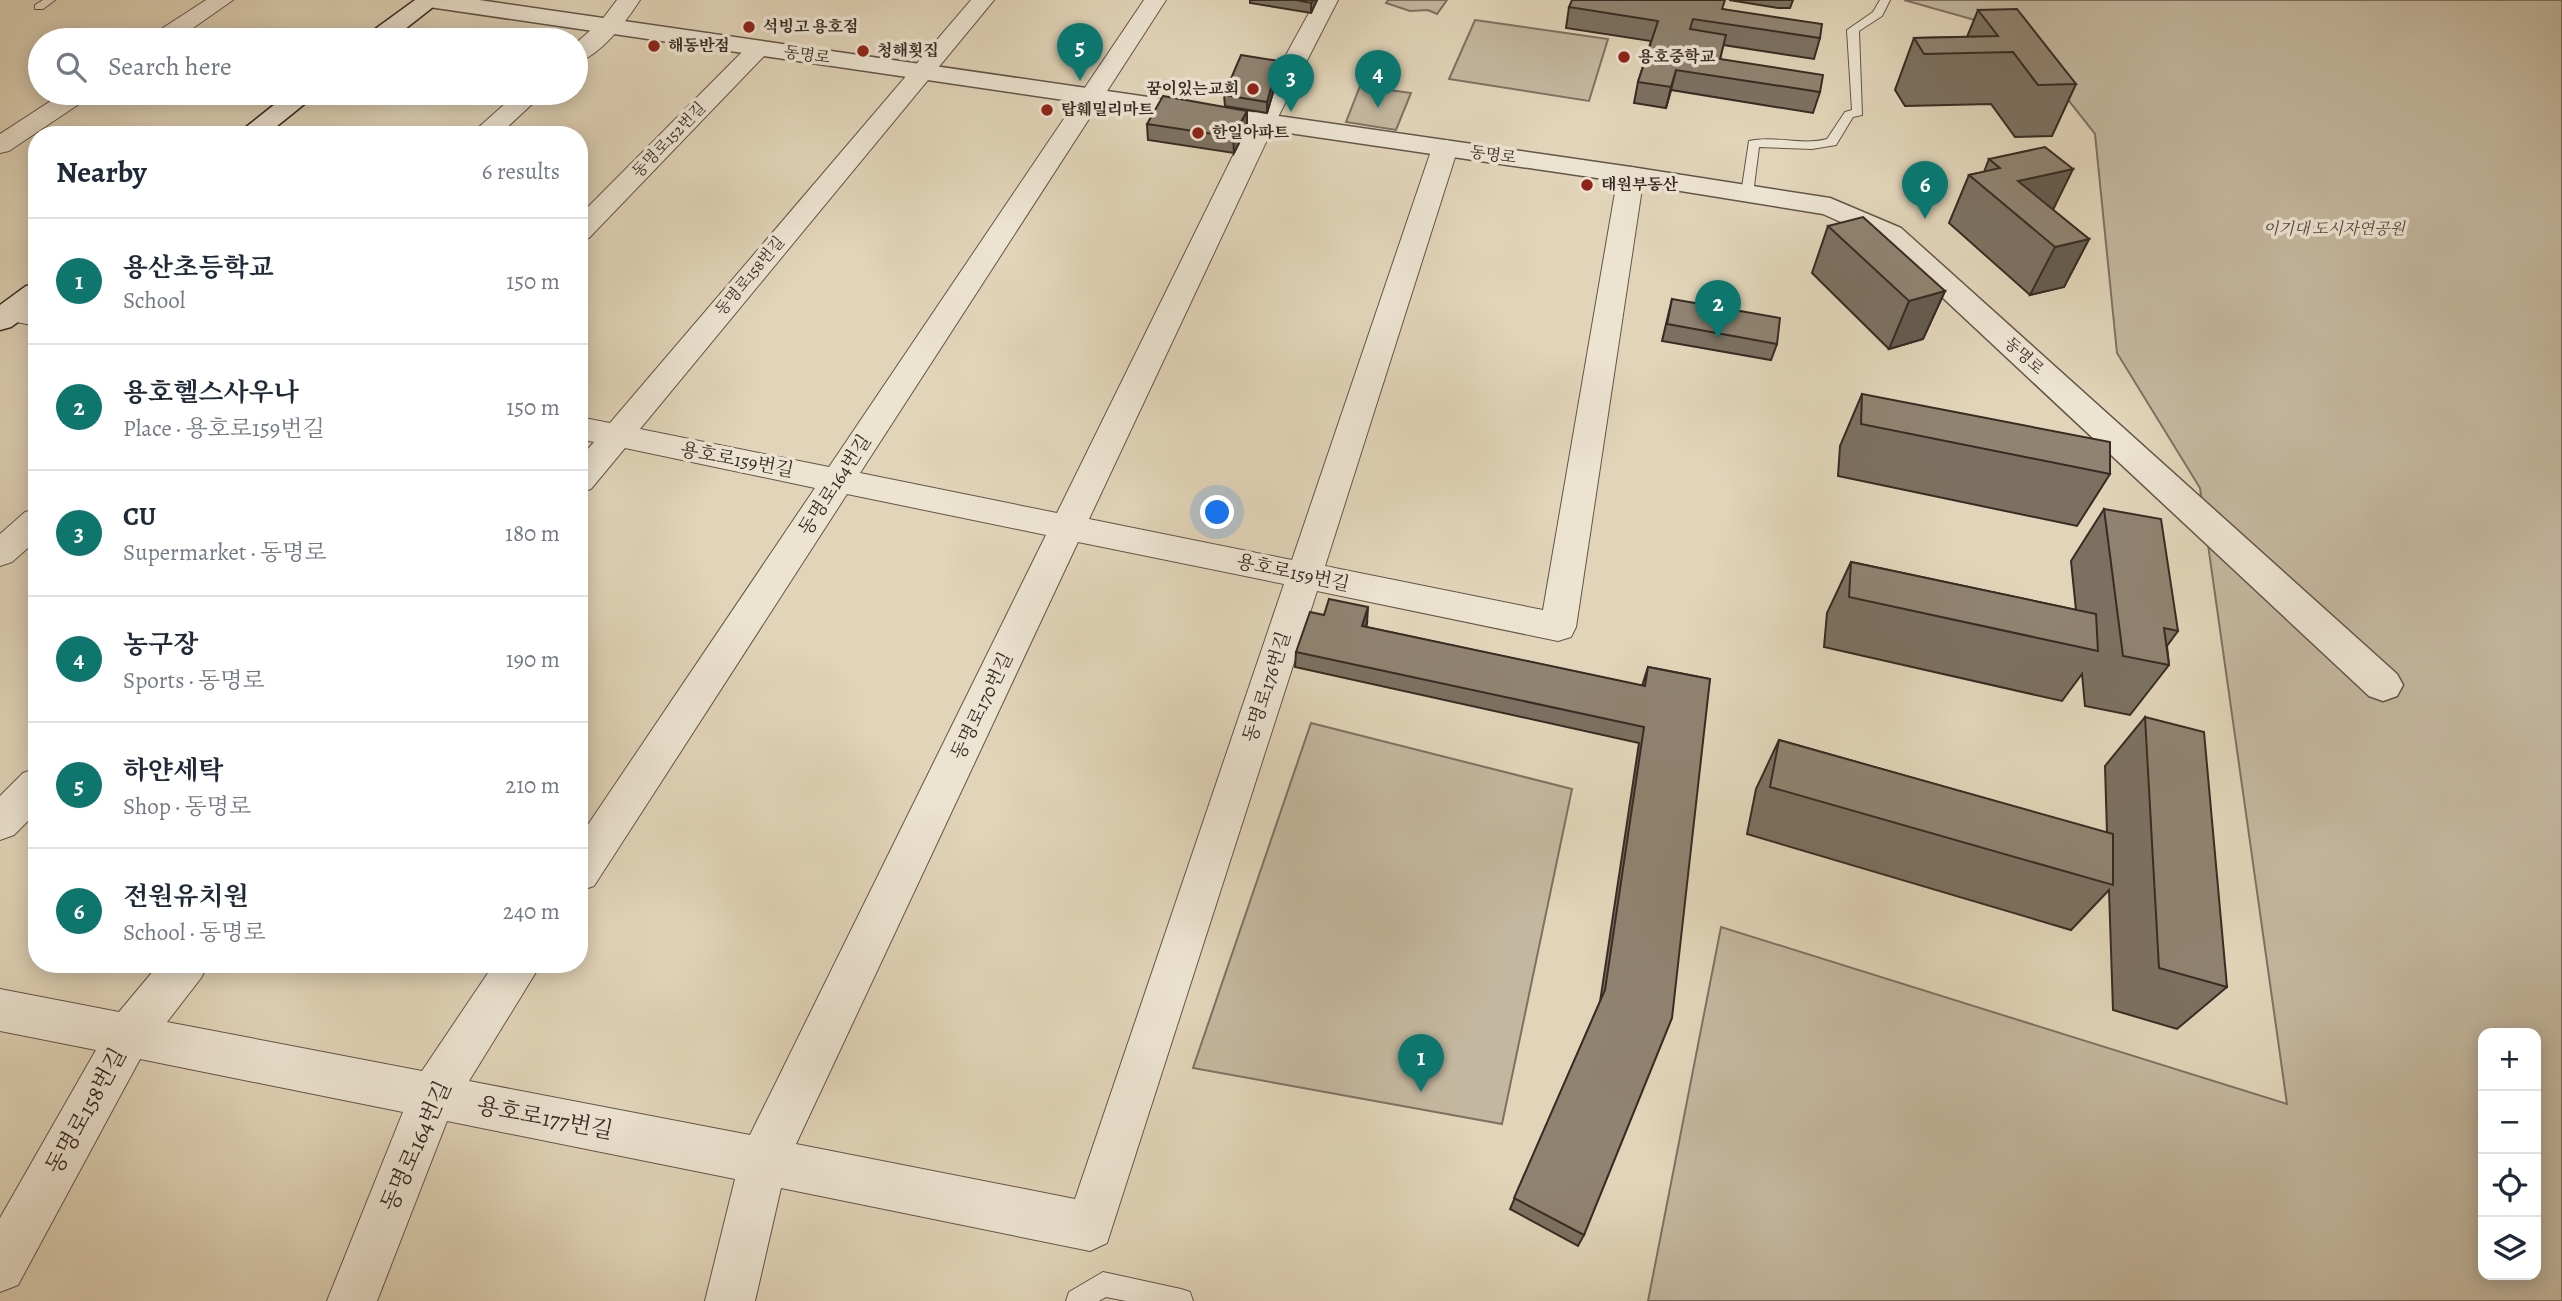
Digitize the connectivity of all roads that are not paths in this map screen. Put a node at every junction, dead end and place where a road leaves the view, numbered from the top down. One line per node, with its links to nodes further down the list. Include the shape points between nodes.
1 (222, 0): 9 (street)
2 (430, 0): 8 (street, 동명로); 10 (street)
3 (629, 0): 8 (street)
4 (983, 0): 13 (street, 동명로158번길)
5 (1155, 0): 14 (street, 동명로164번길)
6 (1327, 0): 18 (street, 동명로170번길)
7 (1885, 0): 26 (lane, via 1878,14 1853,30 1858,112 1849,115 1832,142 1818,147 1768,141 1753,144)
8 (609, 26): 11 (street); 12 (street, 동명로)
9 (179, 28)
10 (392, 28)
11 (588, 44)
12 (759, 48): 13 (street, 동명로); 27 (street, 동명로152번길)
13 (922, 72): 14 (street, 동명로); 31 (street, 동명로158번길)
14 (1091, 96): 18 (street, 동명로); 33 (street, 동명로164번길)
15 (61, 105): 19 (street)
16 (290, 105): 20 (street)
17 (518, 105): 21 (street)
18 (1263, 121): 24 (street, 동명로); 34 (street, 동명로170번길)
19 (29, 126)
20 (261, 126)
21 (494, 126)
22 (28, 127): 23 (street)
23 (0, 145)
24 (1445, 148): 25 (street, 동명로); 37 (street, 동명로176번길)
25 (1632, 175): 26 (street, 동명로); 37 (street, 용호로159번길, via 1558,627)
26 (1747, 194): 38 (street, 동명로, via 1830,207 1891,234)
27 (588, 223)
28 (28, 301): 29 (street)
29 (12, 315)
30 (588, 430): 31 (street, 용호로159번길)
31 (617, 435): 32 (street, 동명로158번길); 33 (street, 용호로159번길)
32 (588, 470)
33 (838, 480): 34 (street, 용호로159번길); 41 (street, 동명로164번길)
34 (1068, 527): 37 (street, 용호로159번길); 47 (street, 동명로170번길)
35 (28, 529): 36 (street)
36 (0, 553)
37 (1304, 575): 48 (street, 동명로176번길)
38 (2383, 685)
39 (28, 794): 40 (street)
40 (0, 823)
41 (588, 859)
42 (179, 973): 45 (street, 동명로158번길)
43 (513, 973): 46 (street, 동명로164번길)
44 (0, 1010): 45 (street, 용호로177번길)
45 (129, 1035): 46 (street, 용호로177번길); 49 (street, 동명로158번길)
46 (433, 1096): 47 (street, 용호로177번길); 50 (street, 동명로164번길)
47 (763, 1161): 48 (street, 용호로177번길); 51 (street, 동명로170번길)
48 (1090, 1226)
49 (0, 1267)
50 (352, 1301)
51 (730, 1301)
52 (1078, 1301): 53 (lane, via 1103,1284)
53 (1181, 1301)

